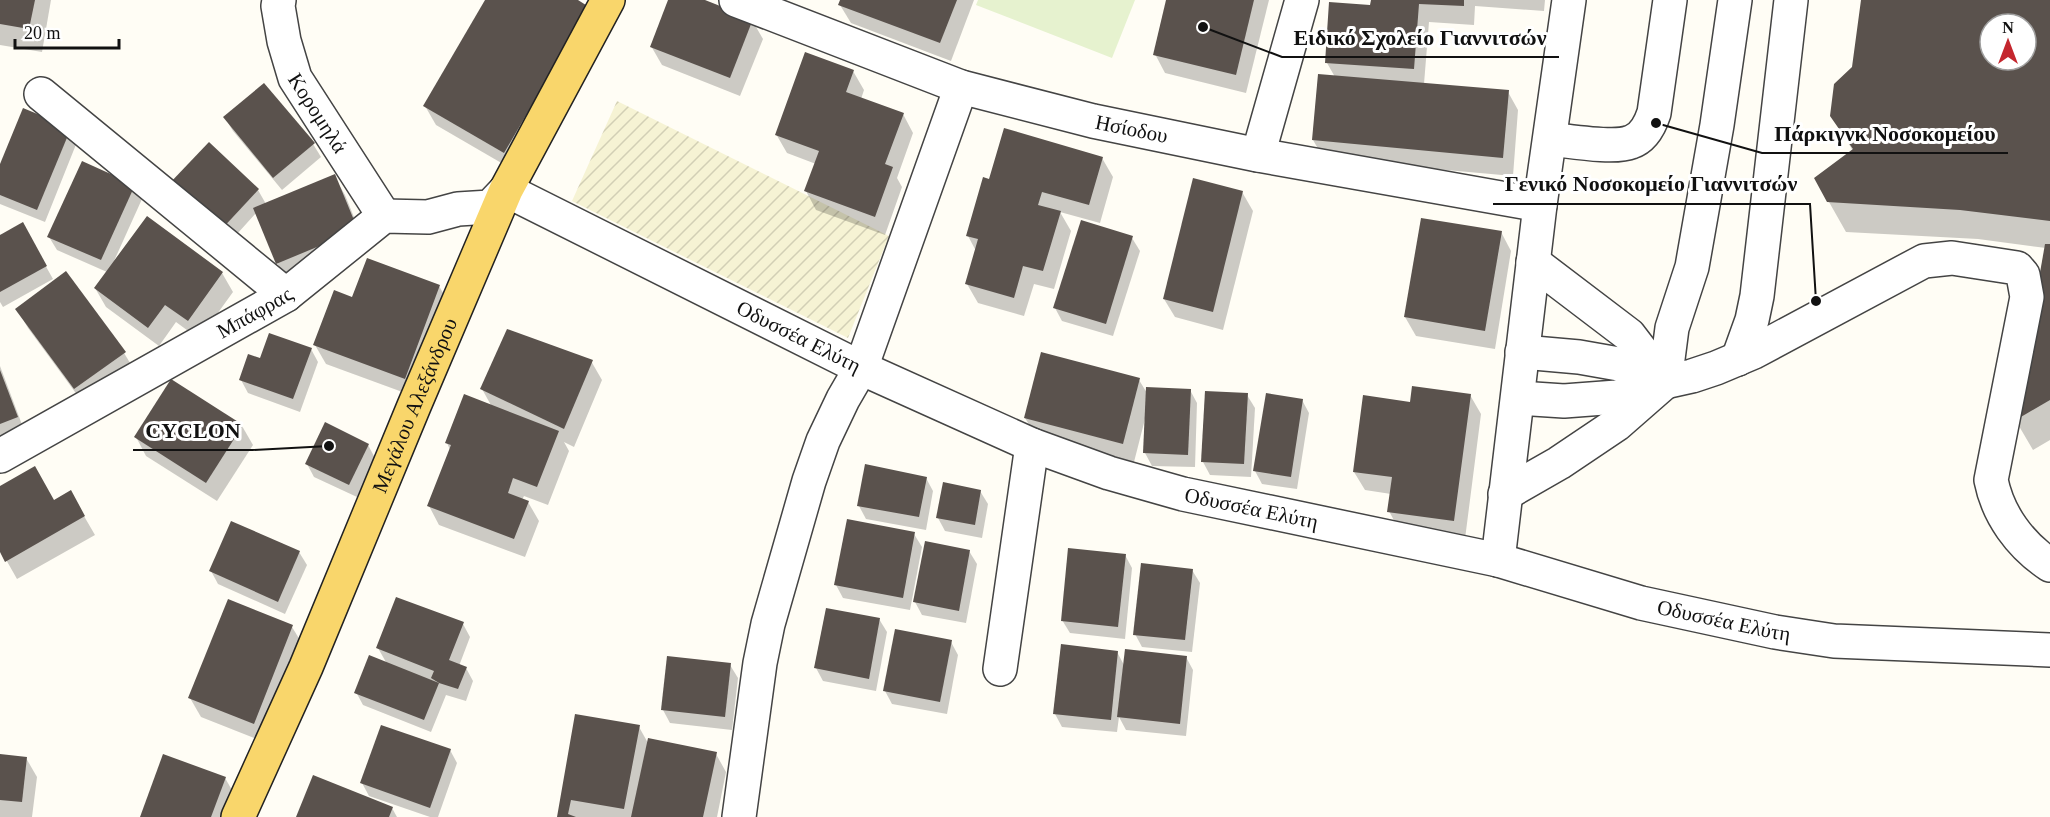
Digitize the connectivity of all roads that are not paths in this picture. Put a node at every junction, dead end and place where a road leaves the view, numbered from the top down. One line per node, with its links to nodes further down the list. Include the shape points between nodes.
1 (279, 0): 15 (street, Κορομηλά, via 284,41 295,78)
2 (608, 0): 13 (main road, Μεγάλου Αλεξάνδρου)
3 (736, 0): 9 (street, Ησίοδου)
4 (1302, 0): 12 (street)
5 (1569, 0): 11 (street)
6 (1670, 0): 11 (street, via 1654,113 1641,136 1620,145)
7 (1735, 0): 21 (street, via 1692,267 1672,328)
8 (1791, 0): 19 (street, via 1757,296)
9 (961, 87): 12 (street, Ησίοδου, via 1093,121); 20 (street)
10 (41, 94): 17 (street)
11 (1550, 139): 14 (street)
12 (1258, 155): 14 (street, Ησίοδου)
13 (506, 190): 15 (street, via 490,207 458,209 428,217); 20 (street, Οδυσσέα Ελύτη); 30 (main road, Μεγάλου Αλεξάνδρου, via 306,667)
14 (1540, 205): 16 (street)
15 (384, 216): 17 (street, Μπάφρας)
16 (1533, 262): 18 (street); 21 (street, via 1629,335)
17 (286, 296): 24 (street, Μπάφρας)
18 (1522, 352): 21 (street, via 1630,366); 22 (street)
19 (1738, 359): 21 (street); 27 (street, via 1924,261 1952,258 2017,268 2024,275 2027,297 1991,480 2006,521 2026,546)
20 (861, 368): 23 (street, Οδυσσέα Ελύτη); 31 (street, via 843,399 809,480 768,624)
21 (1665, 382): 22 (street, via 1617,397 1564,401); 25 (street, via 1617,424)
22 (1518, 398): 25 (street)
23 (1032, 445): 26 (street, Οδυσσέα Ελύτη, via 1183,494); 29 (street)
24 (0, 456)
25 (1505, 494): 26 (street)
26 (1498, 560): 28 (street, Οδυσσέα Ελύτη, via 1641,603 1775,632 1834,641)
27 (2050, 565)
28 (2050, 650)
29 (1000, 669)
30 (238, 817)
31 (739, 817)

